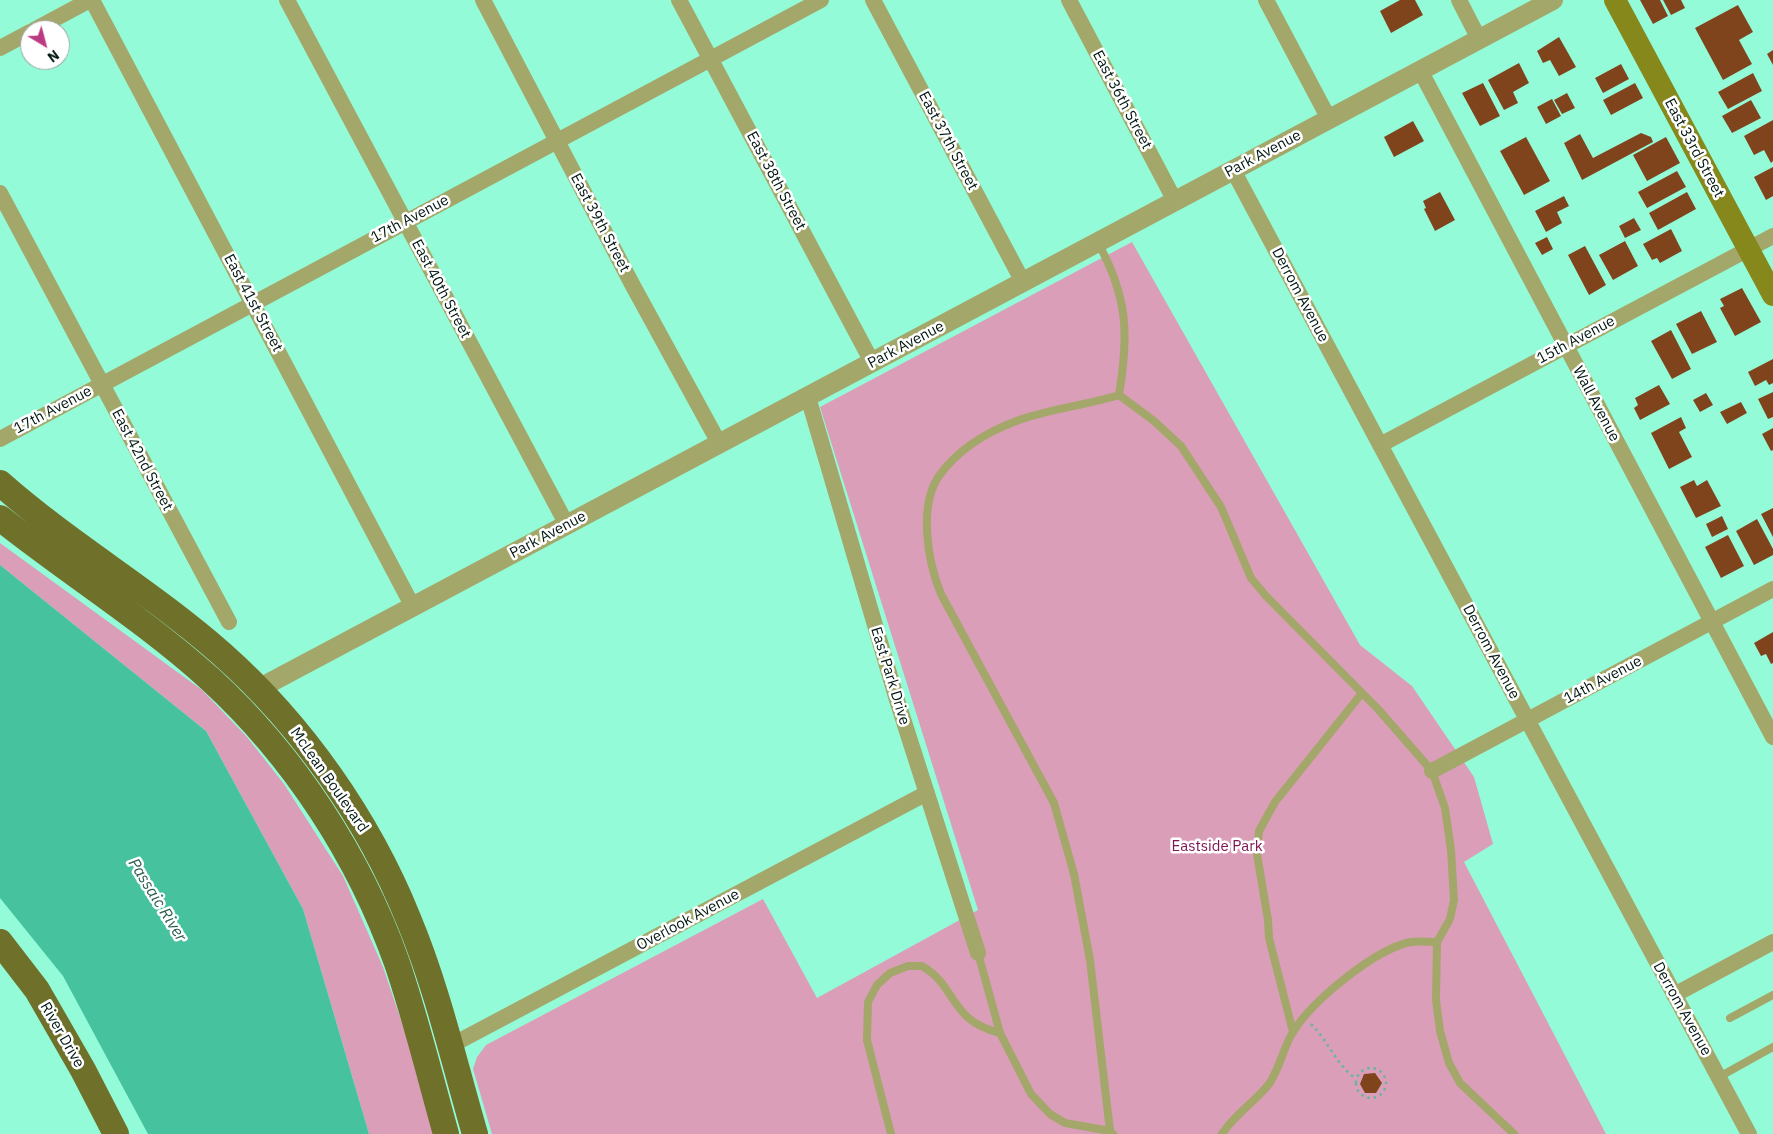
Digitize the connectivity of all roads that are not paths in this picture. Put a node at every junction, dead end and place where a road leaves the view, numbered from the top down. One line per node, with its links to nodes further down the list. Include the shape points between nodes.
1 (91, 0): 12 (street); 29 (street, East 41st Street)
2 (287, 0): 23 (street, East 40th Street)
3 (483, 0): 19 (street, East 39th Street)
4 (679, 0): 16 (street, East 38th Street)
5 (821, 0): 16 (street, 17th Avenue)
6 (874, 0): 27 (street, East 37th Street)
7 (1069, 0): 22 (street, East 36th Street)
8 (1266, 0): 18 (street)
9 (1459, 0): 14 (street)
10 (1553, 0): 14 (street, Park Avenue)
11 (1615, 0): 26 (main road, East 33rd Street)
12 (53, 20)
13 (20, 37): 15 (street)
14 (1479, 39): 17 (street, Park Avenue)
15 (0, 48)
16 (711, 59): 19 (street, 17th Avenue); 31 (street, East 38th Street)
17 (1420, 70): 18 (street, Park Avenue); 30 (street, Wall Avenue)
18 (1329, 119): 20 (street, Park Avenue)
19 (557, 142): 23 (street, 17th Avenue); 36 (street, East 39th Street)
20 (1233, 170): 22 (street, Park Avenue); 37 (street, Derrom Avenue)
21 (0, 192): 32 (street, East 42nd Street)
22 (1175, 201): 25 (street, Park Avenue)
23 (405, 222): 29 (street, 17th Avenue); 40 (street, East 40th Street)
24 (1773, 236): 26 (street, 15th Avenue)
25 (1098, 242): 27 (street, Park Avenue); 33 (lane, via 1111,269 1124,315 1126,339)
26 (1748, 249): 28 (main road, East 33rd Street); 30 (street, 15th Avenue)
27 (1023, 282): 31 (street, Park Avenue)
28 (1773, 296)
29 (253, 303): 32 (street, 17th Avenue); 42 (street, East 41st Street)
30 (1565, 346): 37 (street, 15th Avenue); 44 (street, Wall Avenue)
31 (872, 362): 34 (street, Park Avenue)
32 (102, 384): 35 (street, 17th Avenue); 43 (street, East 42nd Street)
33 (1119, 395): 46 (lane, via 1181,446 1221,507 1251,578); 63 (lane, via 1020,420 987,434 957,456 938,477 929,504 928,534 932,573 940,594 1054,804 1074,874 1090,960)
34 (808, 397): 36 (street, Park Avenue); 50 (street, East Park Drive)
35 (0, 438)
36 (720, 444): 40 (street, Park Avenue)
37 (1380, 445): 47 (street, Derrom Avenue)
38 (0, 483): 45 (main road, McLean Boulevard, via 54,529 195,631)
39 (0, 518): 65 (main road, McLean Boulevard, via 145,626 210,679 246,715 297,777 346,850 388,939)
40 (567, 525): 42 (street, Park Avenue)
41 (1773, 589): 44 (street, 14th Avenue)
42 (413, 607): 45 (street, Park Avenue)
43 (229, 622)
44 (1712, 622): 47 (street, 14th Avenue); 48 (street, Wall Avenue)
45 (258, 689): 60 (main road, McLean Boulevard, via 319,761 375,847 421,951)
46 (1362, 693): 49 (lane); 58 (lane, via 1275,802 1259,831 1257,854 1268,938)
47 (1527, 720): 49 (street, 14th Avenue); 55 (street, Derrom Avenue)
48 (1773, 737)
49 (1432, 771): 52 (lane, via 1445,808 1454,900 1450,919)
50 (927, 793): 54 (street, East Park Drive); 60 (street, Overlook Avenue)
51 (0, 942): 64 (main road, River Drive, via 36,990)
52 (1437, 942): 58 (lane, via 1410,942 1382,954 1346,977); 69 (lane, via 1436,1000 1449,1063 1460,1084)
53 (1773, 942): 55 (street)
54 (978, 953): 59 (lane)
55 (1674, 995): 62 (street, Derrom Avenue)
56 (1773, 995): 57 (lane)
57 (1730, 1018)
58 (1293, 1032): 68 (lane, via 1275,1074)
59 (1000, 1033): 63 (lane, via 1031,1094 1050,1114 1065,1123); 67 (lane, via 982,1029 966,1018 940,982 922,966 899,968 877,985 868,1002 866,1040)
60 (450, 1046): 66 (main road, McLean Boulevard)
61 (1773, 1047): 62 (lane)
62 (1719, 1077): 70 (street, Derrom Avenue)
63 (1112, 1133)
64 (116, 1134)
65 (446, 1134)
66 (474, 1134)
67 (891, 1134)
68 (1222, 1134)
69 (1514, 1134)
70 (1750, 1134)

